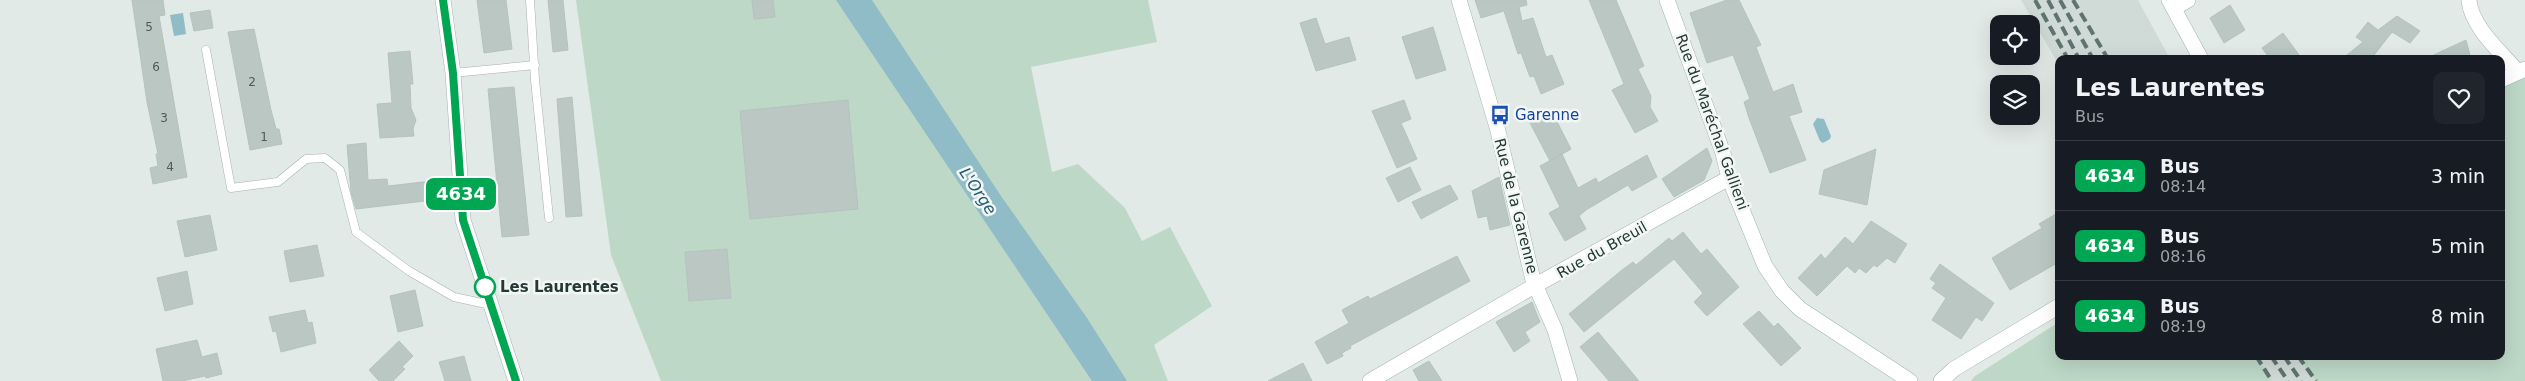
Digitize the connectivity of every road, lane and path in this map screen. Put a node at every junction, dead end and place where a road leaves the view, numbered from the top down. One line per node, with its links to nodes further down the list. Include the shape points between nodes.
1 (443, 0): 12 (street)
2 (530, 0): 10 (lane)
3 (1459, 0): 16 (street, Rue de la Garenne, via 1497,127)
4 (1667, 0): 14 (street, Rue du Maréchal Gallieni, via 1723,153)
5 (2188, 0): 7 (street)
6 (2470, 0): 11 (street, via 2474,16 2484,31)
7 (2172, 4): 9 (street)
8 (206, 50): 17 (lane, via 231,188 278,182 306,159 325,158 340,170 356,232 409,271 454,297)
9 (2199, 55)
10 (534, 65): 12 (lane); 15 (lane)
11 (2522, 71): 13 (street)
12 (453, 73): 17 (street, via 463,220)
13 (2505, 78)
14 (1729, 178): 16 (street, Rue du Breuil); 22 (street, Rue du Maréchal Gallieni, via 1765,266 1782,291 1800,309)
15 (549, 218)
16 (1536, 285): 20 (street, Rue du Breuil); 21 (street, Rue de la Garenne, via 1555,330)
17 (491, 306): 19 (street)
18 (2055, 308): 23 (street, via 1954,369)
19 (516, 381)
20 (1370, 381)
21 (1570, 381)
22 (1910, 381)
23 (1940, 381)

